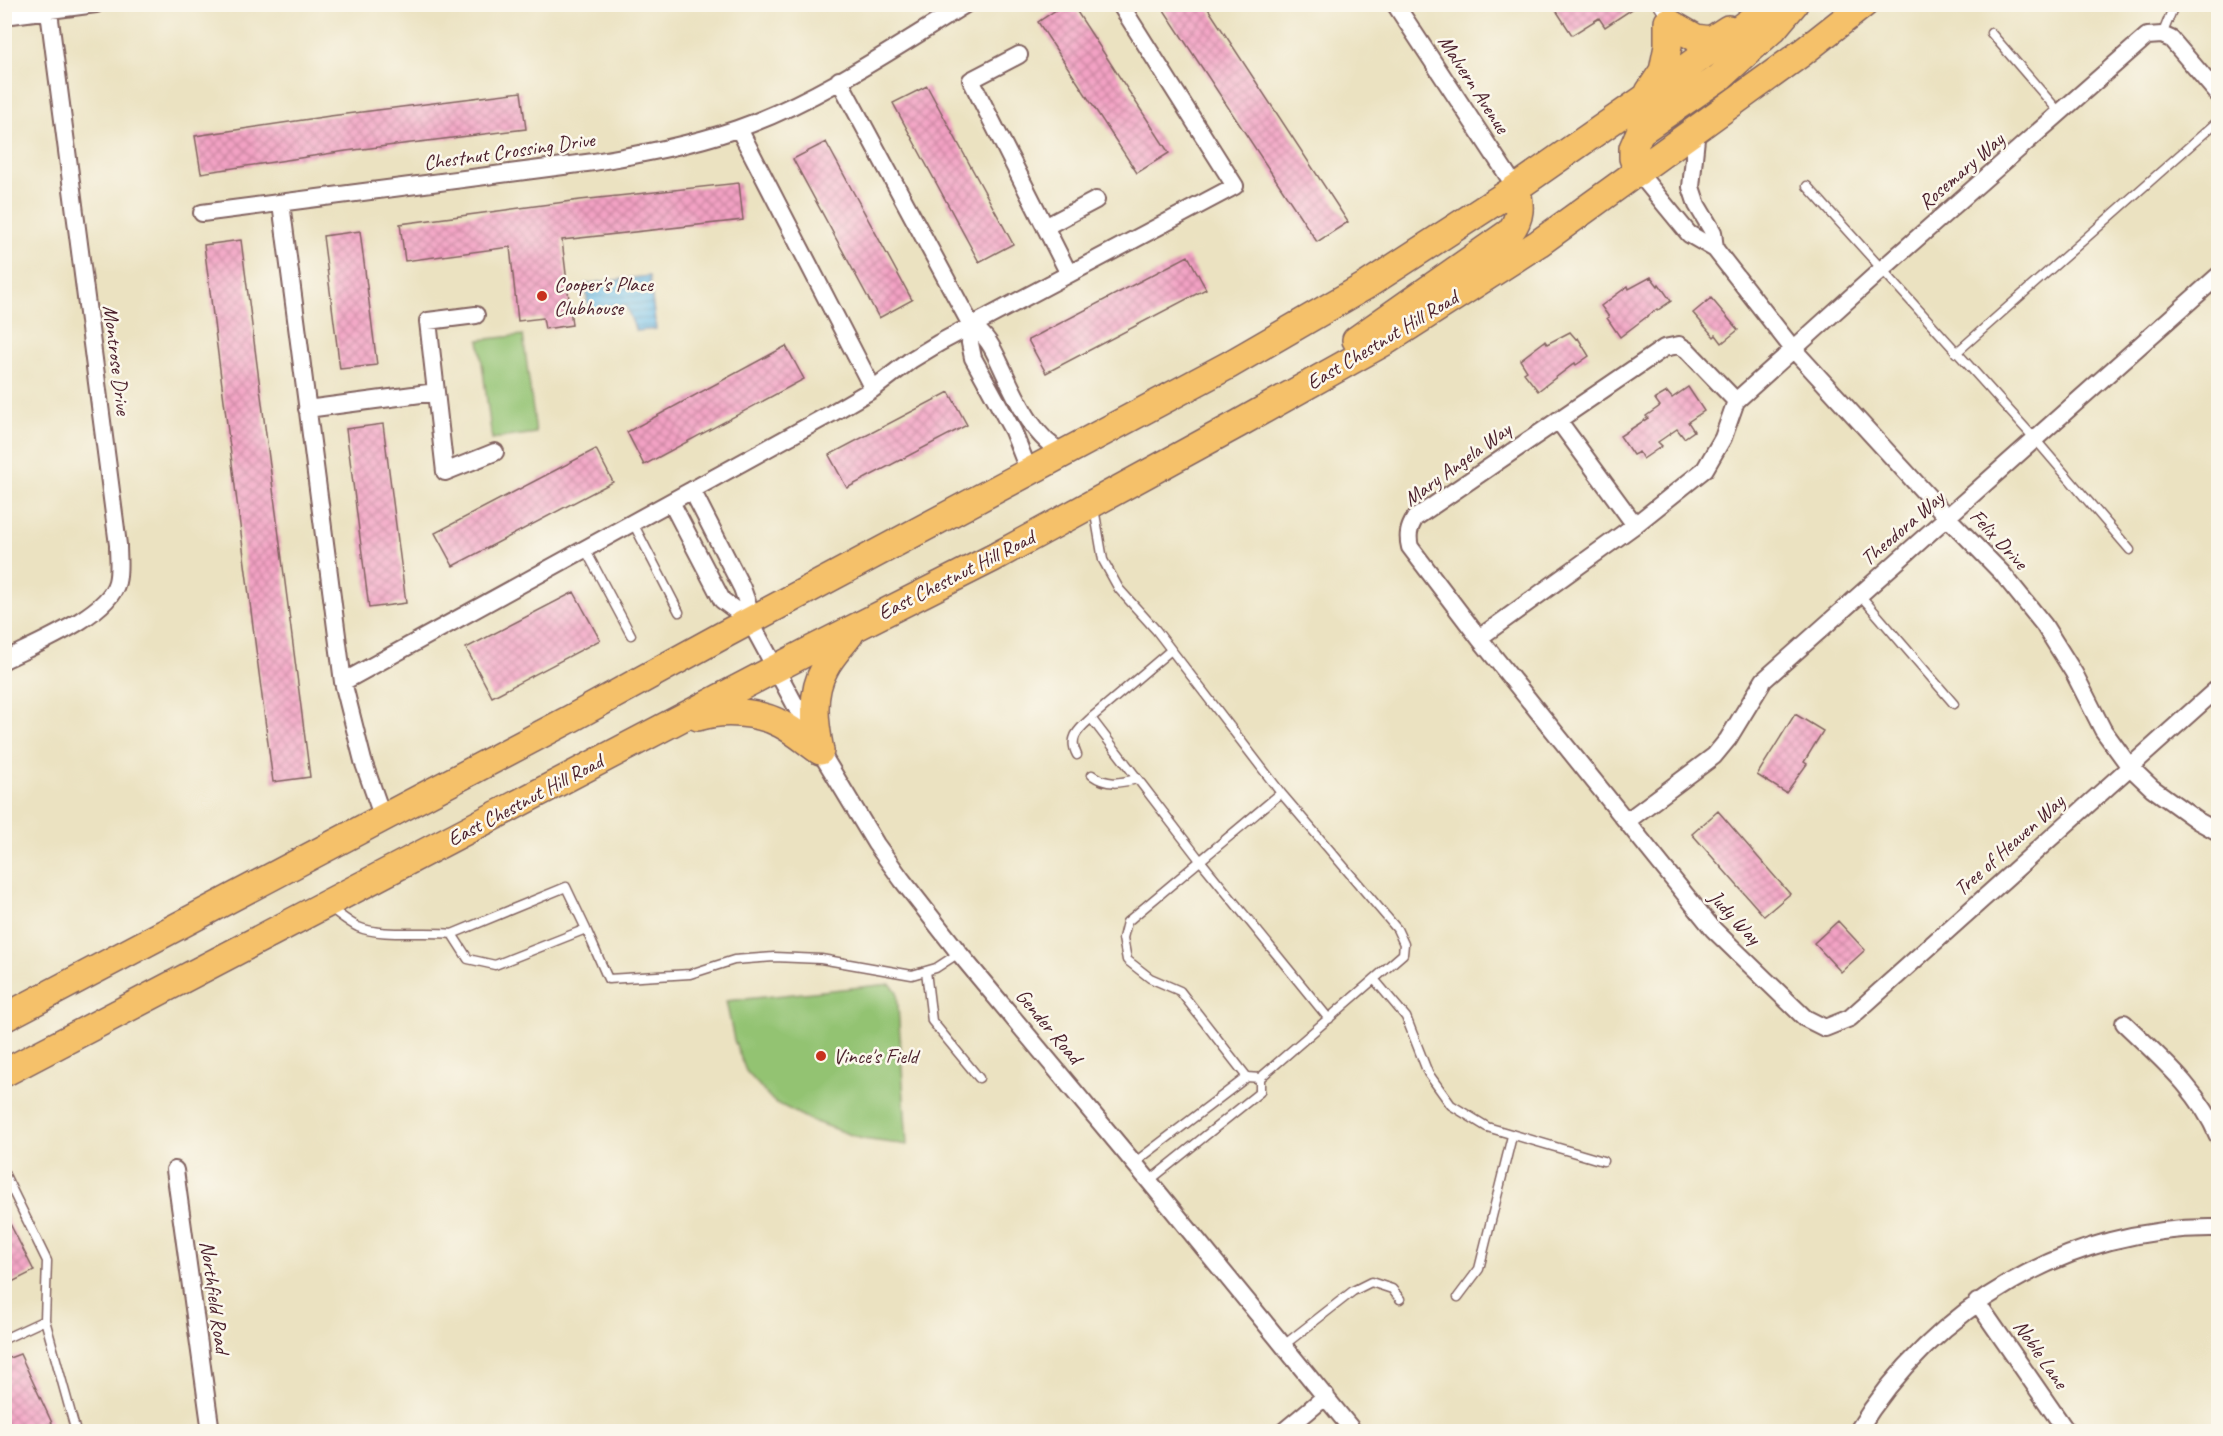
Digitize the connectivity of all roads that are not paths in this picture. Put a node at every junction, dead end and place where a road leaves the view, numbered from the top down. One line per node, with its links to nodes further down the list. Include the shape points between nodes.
1 (96, 4): 10 (street)
2 (966, 4): 16 (street, Chestnut Crossing Drive)
3 (1119, 4): 32 (street, via 1235,186)
4 (1395, 4): 25 (street, Malvern Avenue)
5 (1762, 4): 11 (main road, via 1711,40 1696,38)
6 (1773, 4): 18 (main road)
7 (1794, 4): 23 (main road, via 1773,29 1720,77 1640,132 1633,148)
8 (1864, 4): 22 (main road, East Chestnut Hill Road)
9 (2177, 4): 14 (lane)
10 (49, 8): 12 (street); 63 (street, Montrose Drive, via 115,521 117,583 111,596 92,614)
11 (1663, 13): 18 (main road, via 1668,46 1663,72)
12 (4, 16)
13 (1991, 33): 19 (lane)
14 (2162, 35): 17 (street, via 2171,39); 19 (street, Rosemary Way, via 2148,36)
15 (1019, 55): 29 (street, via 971,80)
16 (839, 80): 21 (street, Chestnut Crossing Drive); 35 (street)
17 (2218, 94)
18 (1645, 98): 25 (main road)
19 (2060, 114): 31 (street, Rosemary Way)
20 (2218, 121): 37 (lane)
21 (739, 129): 27 (street, Chestnut Crossing Drive, via 624,158); 38 (street)
22 (1697, 129): 23 (main road, East Chestnut Hill Road); 30 (street, Felix Drive, via 1691,187 1713,232)
23 (1638, 172): 30 (street, Felix Drive, via 1689,234); 40 (main road, East Chestnut Hill Road, via 1539,243 1388,340)
24 (1807, 186): 31 (lane)
25 (1515, 188): 40 (main road, via 1520,201 1518,223 1510,232 1325,360); 46 (main road, via 1367,285)
26 (1096, 200): 29 (street)
27 (281, 203): 28 (street, Chestnut Crossing Drive); 42 (street)
28 (202, 213)
29 (1045, 227): 32 (street)
30 (1715, 249): 36 (street, Felix Drive)
31 (1881, 270): 36 (street, Rosemary Way); 37 (lane)
32 (1069, 274): 35 (street)
33 (2218, 276): 44 (street, Theodora Way)
34 (476, 315): 39 (street, via 428,321)
35 (971, 326): 38 (street, via 911,360); 46 (street, via 991,346 1036,430); 47 (street, via 973,358 1013,431)
36 (1793, 349): 41 (street); 51 (street, Felix Drive)
37 (1956, 353): 44 (lane)
38 (873, 389): 48 (street)
39 (436, 392): 42 (street); 45 (street, via 445,472)
40 (1291, 394): 50 (main road, East Chestnut Hill Road)
41 (1736, 401): 43 (street, Mary Angela Way, via 1687,350 1671,345); 53 (street, via 1723,438 1705,469)
42 (307, 409): 65 (street)
43 (1558, 420): 53 (street); 61 (street, Mary Angela Way, via 1415,518 1409,528 1410,547)
44 (2035, 439): 51 (street, Theodora Way); 55 (lane)
45 (495, 452)
46 (1065, 454): 47 (main road)
47 (1026, 474): 58 (main road)
48 (692, 490): 49 (street); 58 (street, via 742,588)
49 (671, 502): 52 (street); 58 (street, via 722,600)
50 (1093, 503): 59 (main road, East Chestnut Hill Road); 62 (lane, via 1103,560 1119,589)
51 (1948, 518): 56 (street, Theodora Way); 72 (street, Felix Drive, via 2002,573 2044,625 2103,730)
52 (633, 523): 54 (street); 57 (lane)
53 (1635, 525): 61 (street)
54 (585, 549): 60 (lane); 65 (street)
55 (2130, 550)
56 (1860, 596): 67 (lane); 77 (street, Theodora Way, via 1764,680 1714,756)
57 (679, 612)
58 (750, 621): 64 (street, Gender Road); 76 (main road)
59 (854, 628): 64 (main road, East Chestnut Hill Road); 70 (main road, via 825,668 817,689 814,721)
60 (631, 635)
61 (1479, 638): 77 (street, Mary Angela Way)
62 (1172, 650): 68 (lane); 75 (lane)
63 (4, 660)
64 (776, 670): 69 (main road, East Chestnut Hill Road); 70 (street, Gender Road)
65 (342, 682): 76 (street)
66 (2218, 688): 72 (street, Tree of Heaven Way)
67 (1954, 704)
68 (1091, 718): 71 (lane, via 1072,740); 74 (lane)
69 (655, 732): 70 (main road, via 704,715 735,713 782,724); 80 (main road, East Chestnut Hill Road)
70 (820, 751): 83 (street, Gender Road, via 876,844)
71 (1077, 755)
72 (2130, 766): 78 (street, Felix Drive, via 2152,788); 90 (street, Tree of Heaven Way, via 1850,1018)
73 (1092, 775): 74 (lane, via 1108,783)
74 (1137, 779): 79 (lane)
75 (1281, 793): 79 (lane); 85 (lane, via 1397,929 1404,944 1403,954)
76 (383, 818): 86 (main road)
77 (1627, 821): 90 (street, Judy Way, via 1713,929 1804,1018)
78 (2218, 832)
79 (1199, 859): 88 (lane); 93 (lane, via 1126,922 1123,938 1127,960 1150,978 1180,991)
80 (325, 904): 82 (lane, via 359,927 384,933); 92 (main road, East Chestnut Hill Road)
81 (586, 929): 82 (lane, via 495,965 468,959); 82 (lane, via 566,887); 84 (lane, via 608,979 690,974 734,960 774,957 820,959 912,975)
82 (452, 934)
83 (959, 953): 84 (lane); 99 (street, Gender Road)
84 (926, 971): 94 (lane, via 932,1021)
85 (1374, 979): 88 (lane); 96 (lane, via 1406,1017 1428,1073 1451,1105 1487,1127)
86 (59, 990): 87 (main road); 91 (main road, via 22,1025)
87 (4, 1018)
88 (1329, 1019): 95 (lane)
89 (2124, 1023): 97 (street, via 2192,1092)
90 (1825, 1028)
91 (4, 1036)
92 (4, 1073)
93 (1247, 1077): 95 (lane); 99 (lane)
94 (979, 1078)
95 (1260, 1078): 102 (lane, via 1260,1092)
96 (1512, 1136): 98 (lane); 104 (lane, via 1479,1269)
97 (2218, 1136)
98 (1603, 1161)
99 (1134, 1162): 102 (street, Gender Road)
100 (175, 1170): 112 (street, Northfield Road)
101 (4, 1173): 107 (lane, via 47,1261)
102 (1149, 1181): 109 (street, Gender Road)
103 (2218, 1228): 106 (street, via 2149,1233 2088,1248 2032,1270)
104 (1458, 1297)
105 (1400, 1299): 109 (lane, via 1392,1289 1371,1282 1353,1291)
106 (1977, 1302): 115 (street, via 1930,1340 1881,1395); 116 (street, Noble Lane)
107 (45, 1320): 108 (lane); 111 (lane)
108 (4, 1338)
109 (1284, 1344): 110 (street, Gender Road)
110 (1326, 1396): 113 (street); 114 (street, Gender Road)
111 (76, 1431)
112 (211, 1431)
113 (1282, 1431)
114 (1354, 1431)
115 (1857, 1431)
116 (2067, 1431)

